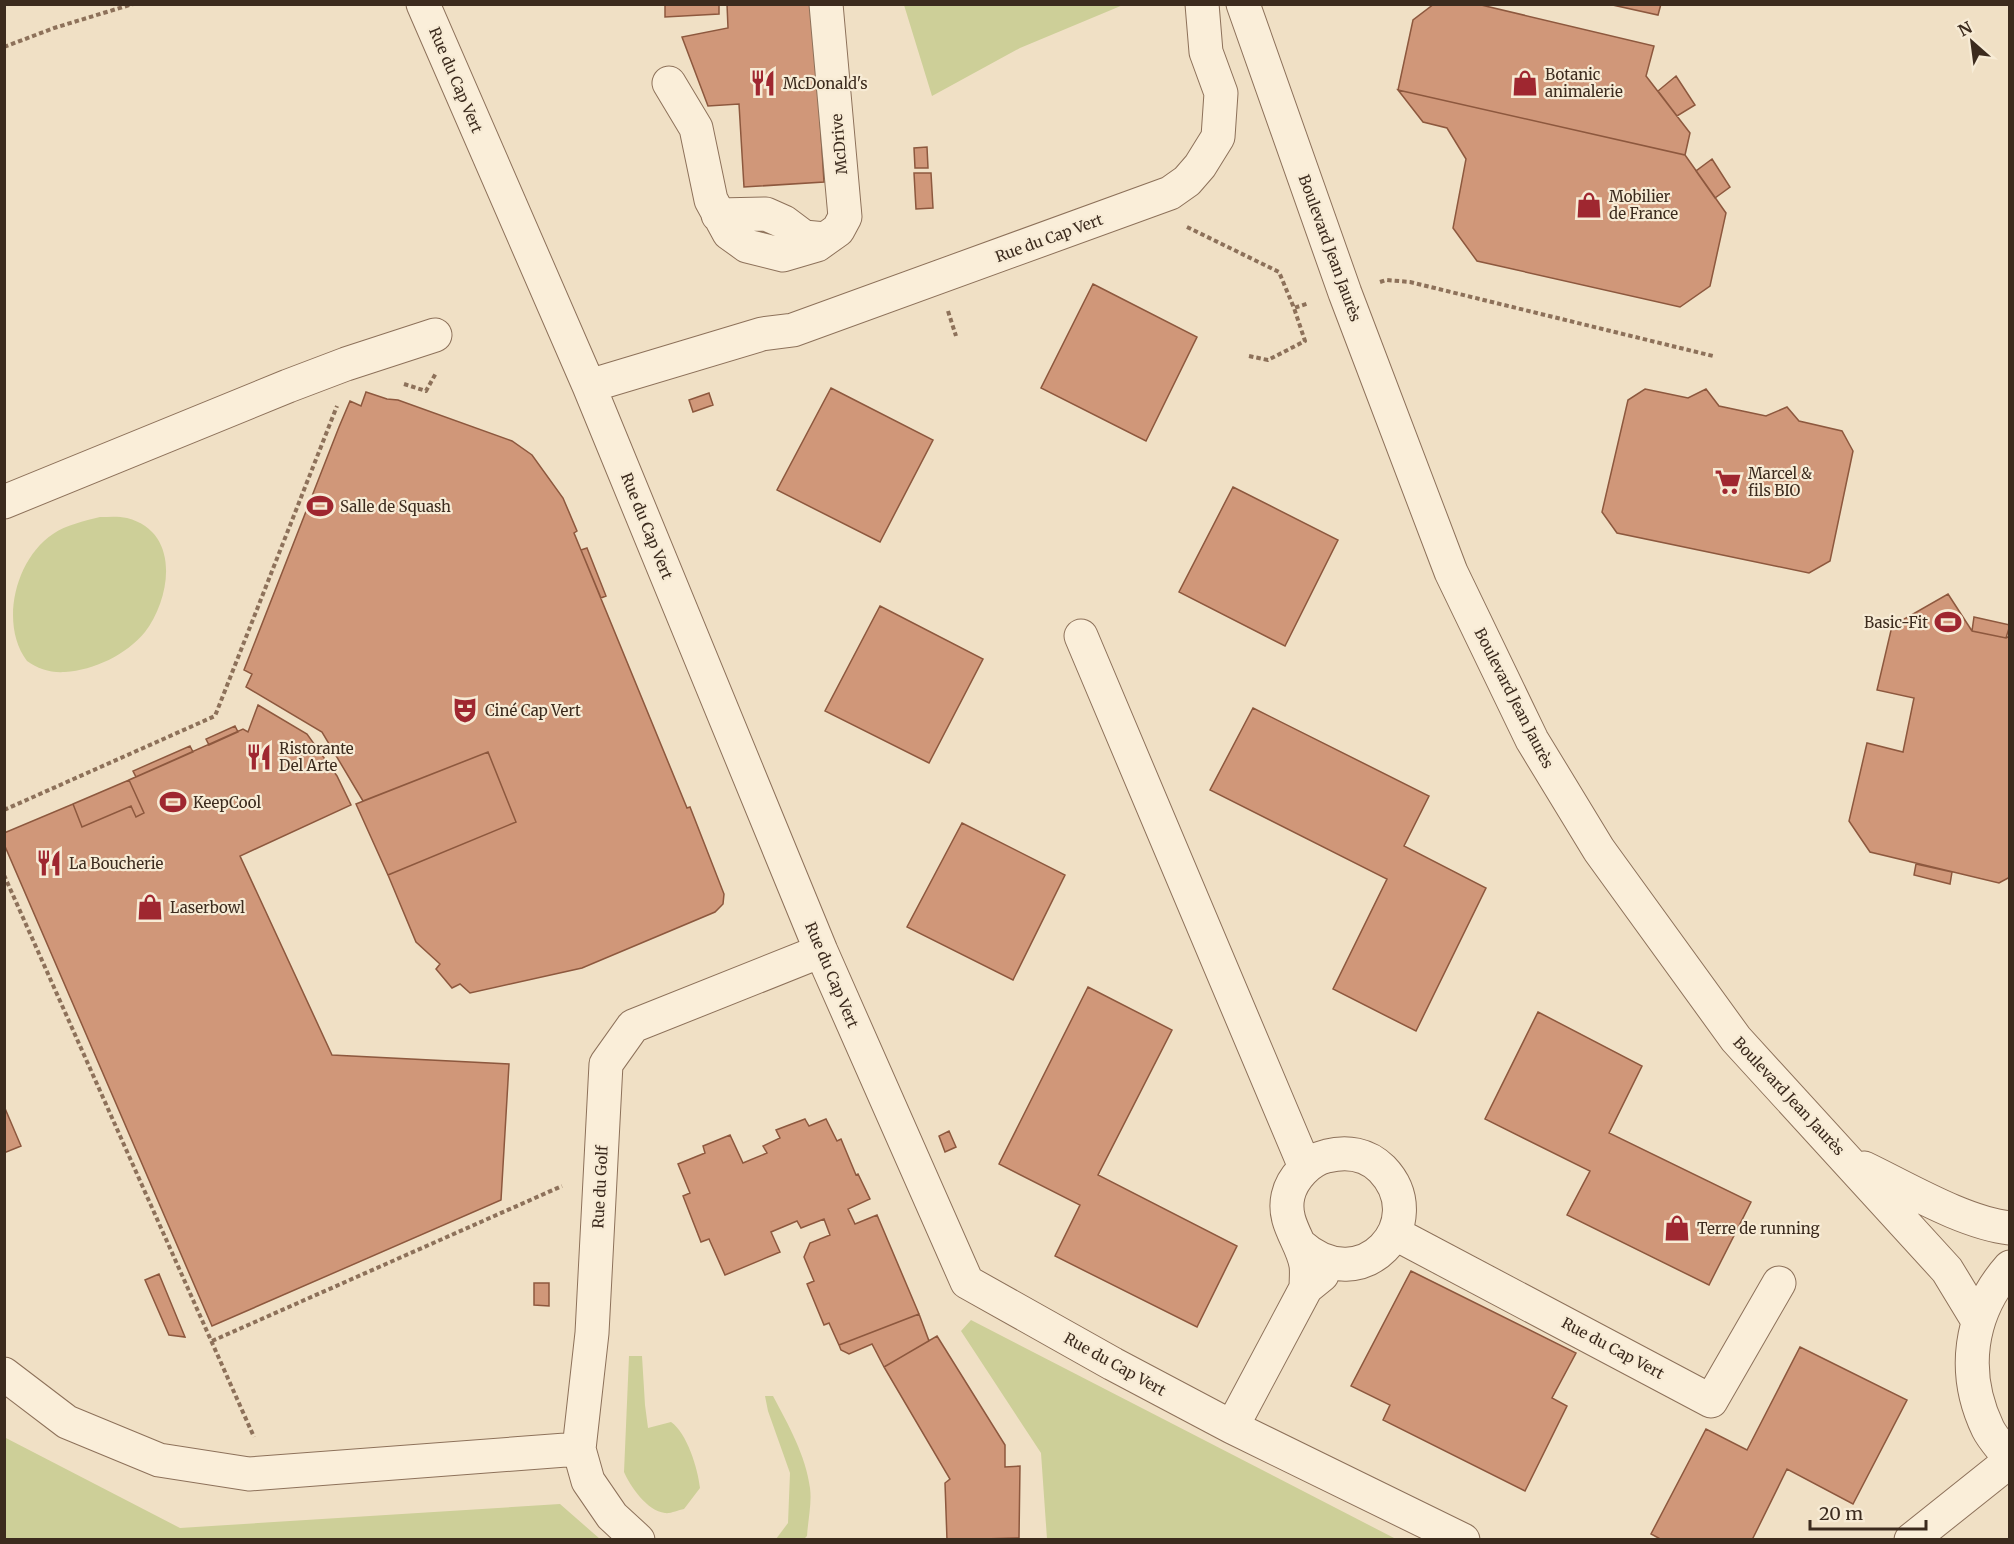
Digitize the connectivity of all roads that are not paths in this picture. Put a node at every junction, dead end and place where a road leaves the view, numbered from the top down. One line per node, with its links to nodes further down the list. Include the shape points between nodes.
1 (423, 4): 7 (street, Rue du Cap Vert)
2 (826, 4): 5 (street, McDrive, via 845,217 838,230 825,239 804,237 766,214 718,215 711,200 696,128)
3 (1202, 4): 7 (street, Rue du Cap Vert, via 1206,52 1221,93 1218,137 1200,166 1170,193 793,330 762,334)
4 (1243, 4): 11 (street, Boulevard Jean Jaurès, via 1345,293 1451,572 1532,740 1599,850 1736,1039)
5 (669, 83)
6 (438, 350): 8 (street, via 346,364)
7 (589, 386): 10 (street, Rue du Cap Vert)
8 (4, 502)
9 (1081, 636): 12 (street)
10 (821, 951): 22 (street, Rue du Cap Vert, via 967,1282); 23 (street, Rue du Golf, via 633,1026 606,1064 592,1334)
11 (1849, 1160): 13 (street, via 1951,1210 1992,1226); 20 (street, Boulevard Jean Jaurès, via 1947,1270)
12 (1305, 1167): 14 (street, via 1322,1157 1341,1153 1360,1155 1377,1164 1398,1195); 15 (street, via 1288,1196 1287,1214)
13 (2010, 1228)
14 (1394, 1233): 16 (street, via 1374,1256); 18 (street, Rue du Cap Vert, via 1711,1401)
15 (1300, 1245): 16 (street, via 1312,1256); 19 (street, via 1306,1266)
16 (1345, 1265): 19 (street, via 1323,1274)
17 (2010, 1267): 20 (street, via 1995,1284)
18 (1779, 1283)
19 (1306, 1288): 22 (street)
20 (1978, 1321): 24 (street, via 1972,1358 1976,1395 1989,1430)
21 (4, 1374): 23 (street, via 67,1422 159,1460 249,1474)
22 (1232, 1427): 26 (street, Rue du Cap Vert)
23 (579, 1449): 25 (street, Rue du Golf, via 588,1481 612,1516)
24 (2010, 1460): 27 (street)
25 (638, 1539)
26 (1463, 1539)
27 (1911, 1539)

